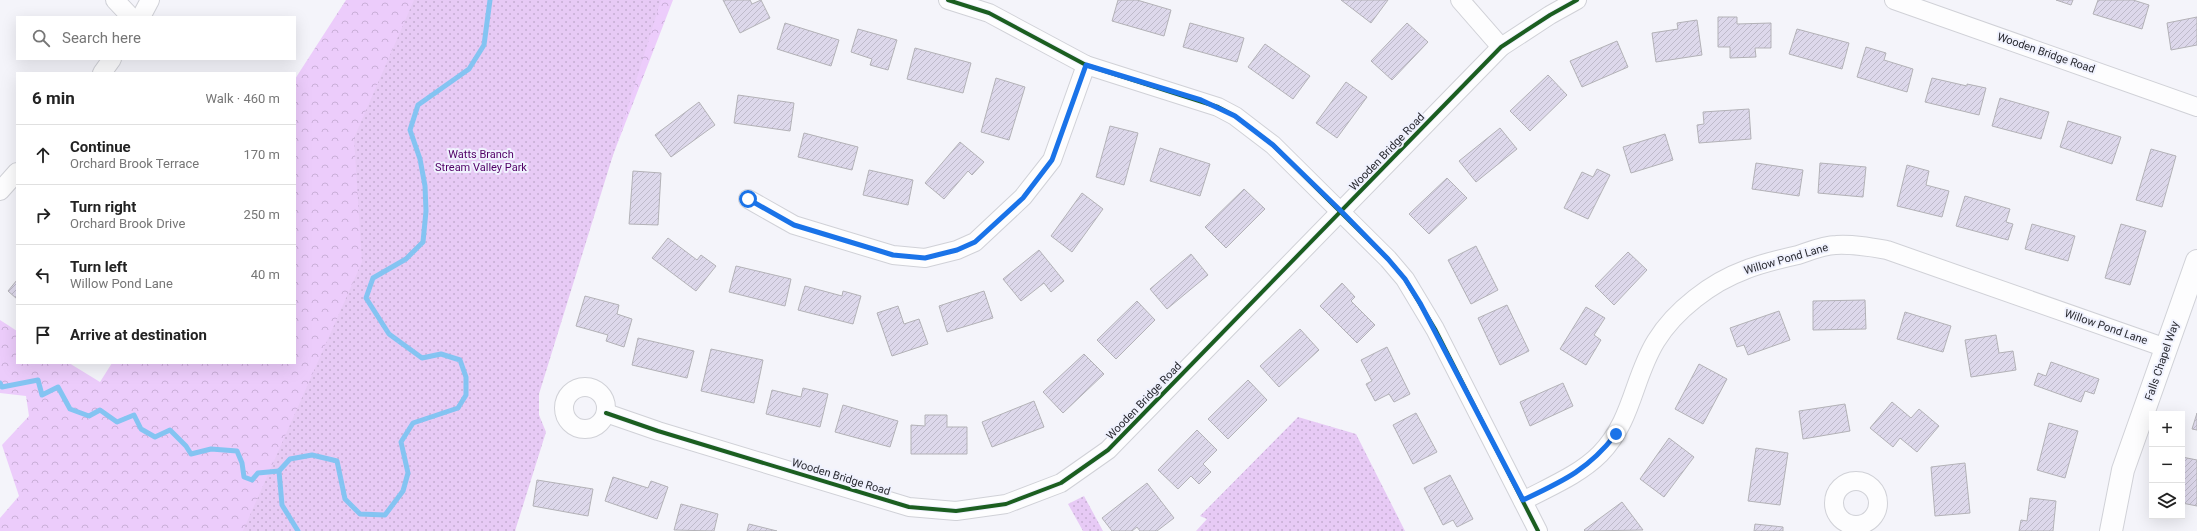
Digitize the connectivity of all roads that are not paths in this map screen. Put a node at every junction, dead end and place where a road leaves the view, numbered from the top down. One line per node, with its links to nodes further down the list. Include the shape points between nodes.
1 (115, 0): 7 (street)
2 (150, 0): 8 (street)
3 (948, 0): 11 (street, via 989,13)
4 (1460, 0): 9 (street)
5 (1577, 0): 9 (street, Wooden Bridge Road, via 1550,14)
6 (1894, 0): 13 (street, Wooden Bridge Road)
7 (130, 16)
8 (142, 16)
9 (1501, 47): 17 (street, Wooden Bridge Road)
10 (111, 60): 12 (street)
11 (1086, 65): 16 (street, via 1052,160 1023,198 975,242 957,250 925,258 893,255 794,225); 17 (street, via 1201,100 1235,116 1273,145)
12 (103, 72)
13 (2197, 107)
14 (16, 173): 15 (street)
15 (0, 191)
16 (748, 199)
17 (1342, 212): 20 (street, Wooden Bridge Road, via 1108,450 1062,483 1006,504 956,511 909,507); 21 (street, via 1405,279)
18 (2197, 261): 19 (street, Falls Chapel Way)
19 (2166, 348): 21 (street, Willow Pond Lane, via 1887,250 1860,245 1834,245 1745,270 1701,294 1676,316 1656,340 1640,375 1628,414 1600,454 1583,468); 23 (street, Falls Chapel Way, via 2124,470)
20 (606, 413)
21 (1523, 500): 22 (street)
22 (1538, 531)
23 (2111, 531)

